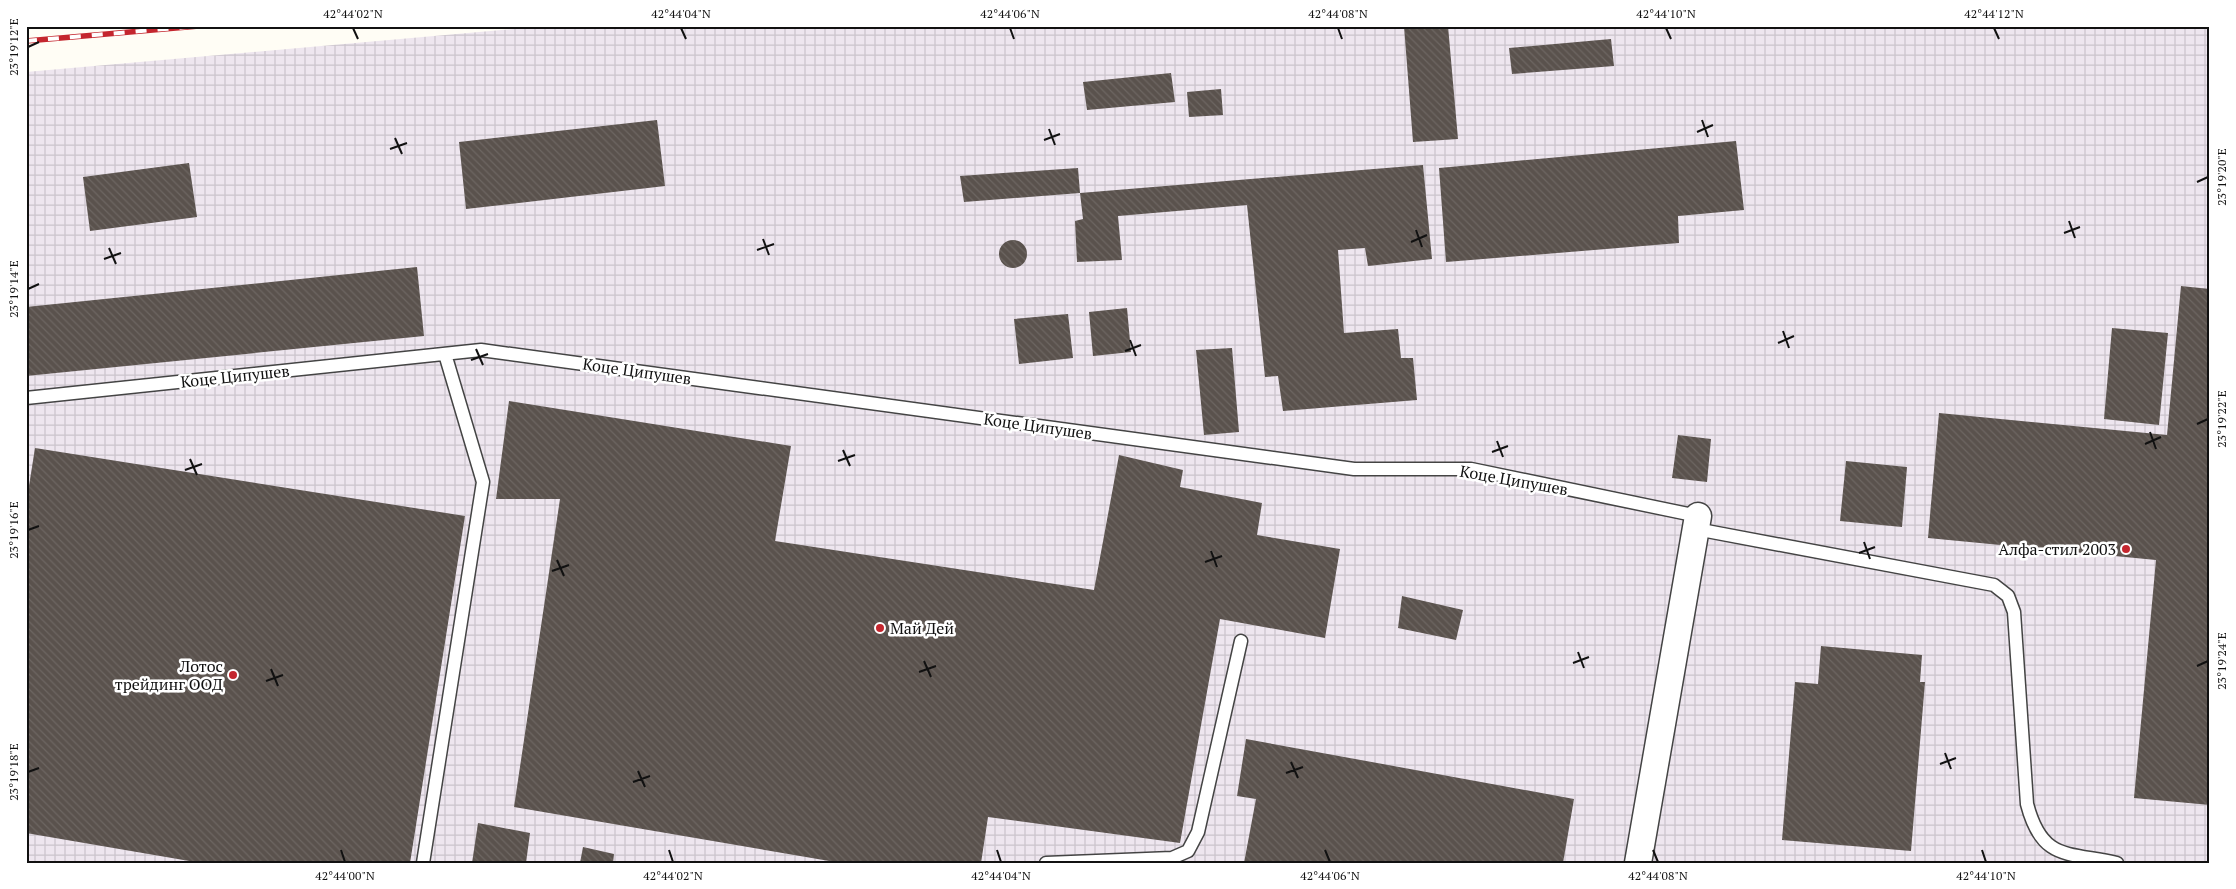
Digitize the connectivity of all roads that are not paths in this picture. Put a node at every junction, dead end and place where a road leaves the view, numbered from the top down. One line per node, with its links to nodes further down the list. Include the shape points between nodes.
1 (445, 354): 2 (lane, Коце Ципушев); 3 (lane, Коце Ципушев, via 481,350 1354,469 1471,469); 5 (lane, via 483,482)
2 (26, 398)
3 (1697, 522): 7 (street); 8 (lane, Коце Ципушев, via 1994,585 2008,596 2014,612 2027,804 2032,825 2052,849)
4 (1241, 641): 6 (lane, via 1198,832 1188,851 1172,858)
5 (423, 863)
6 (1046, 863)
7 (1638, 863)
8 (2117, 863)

